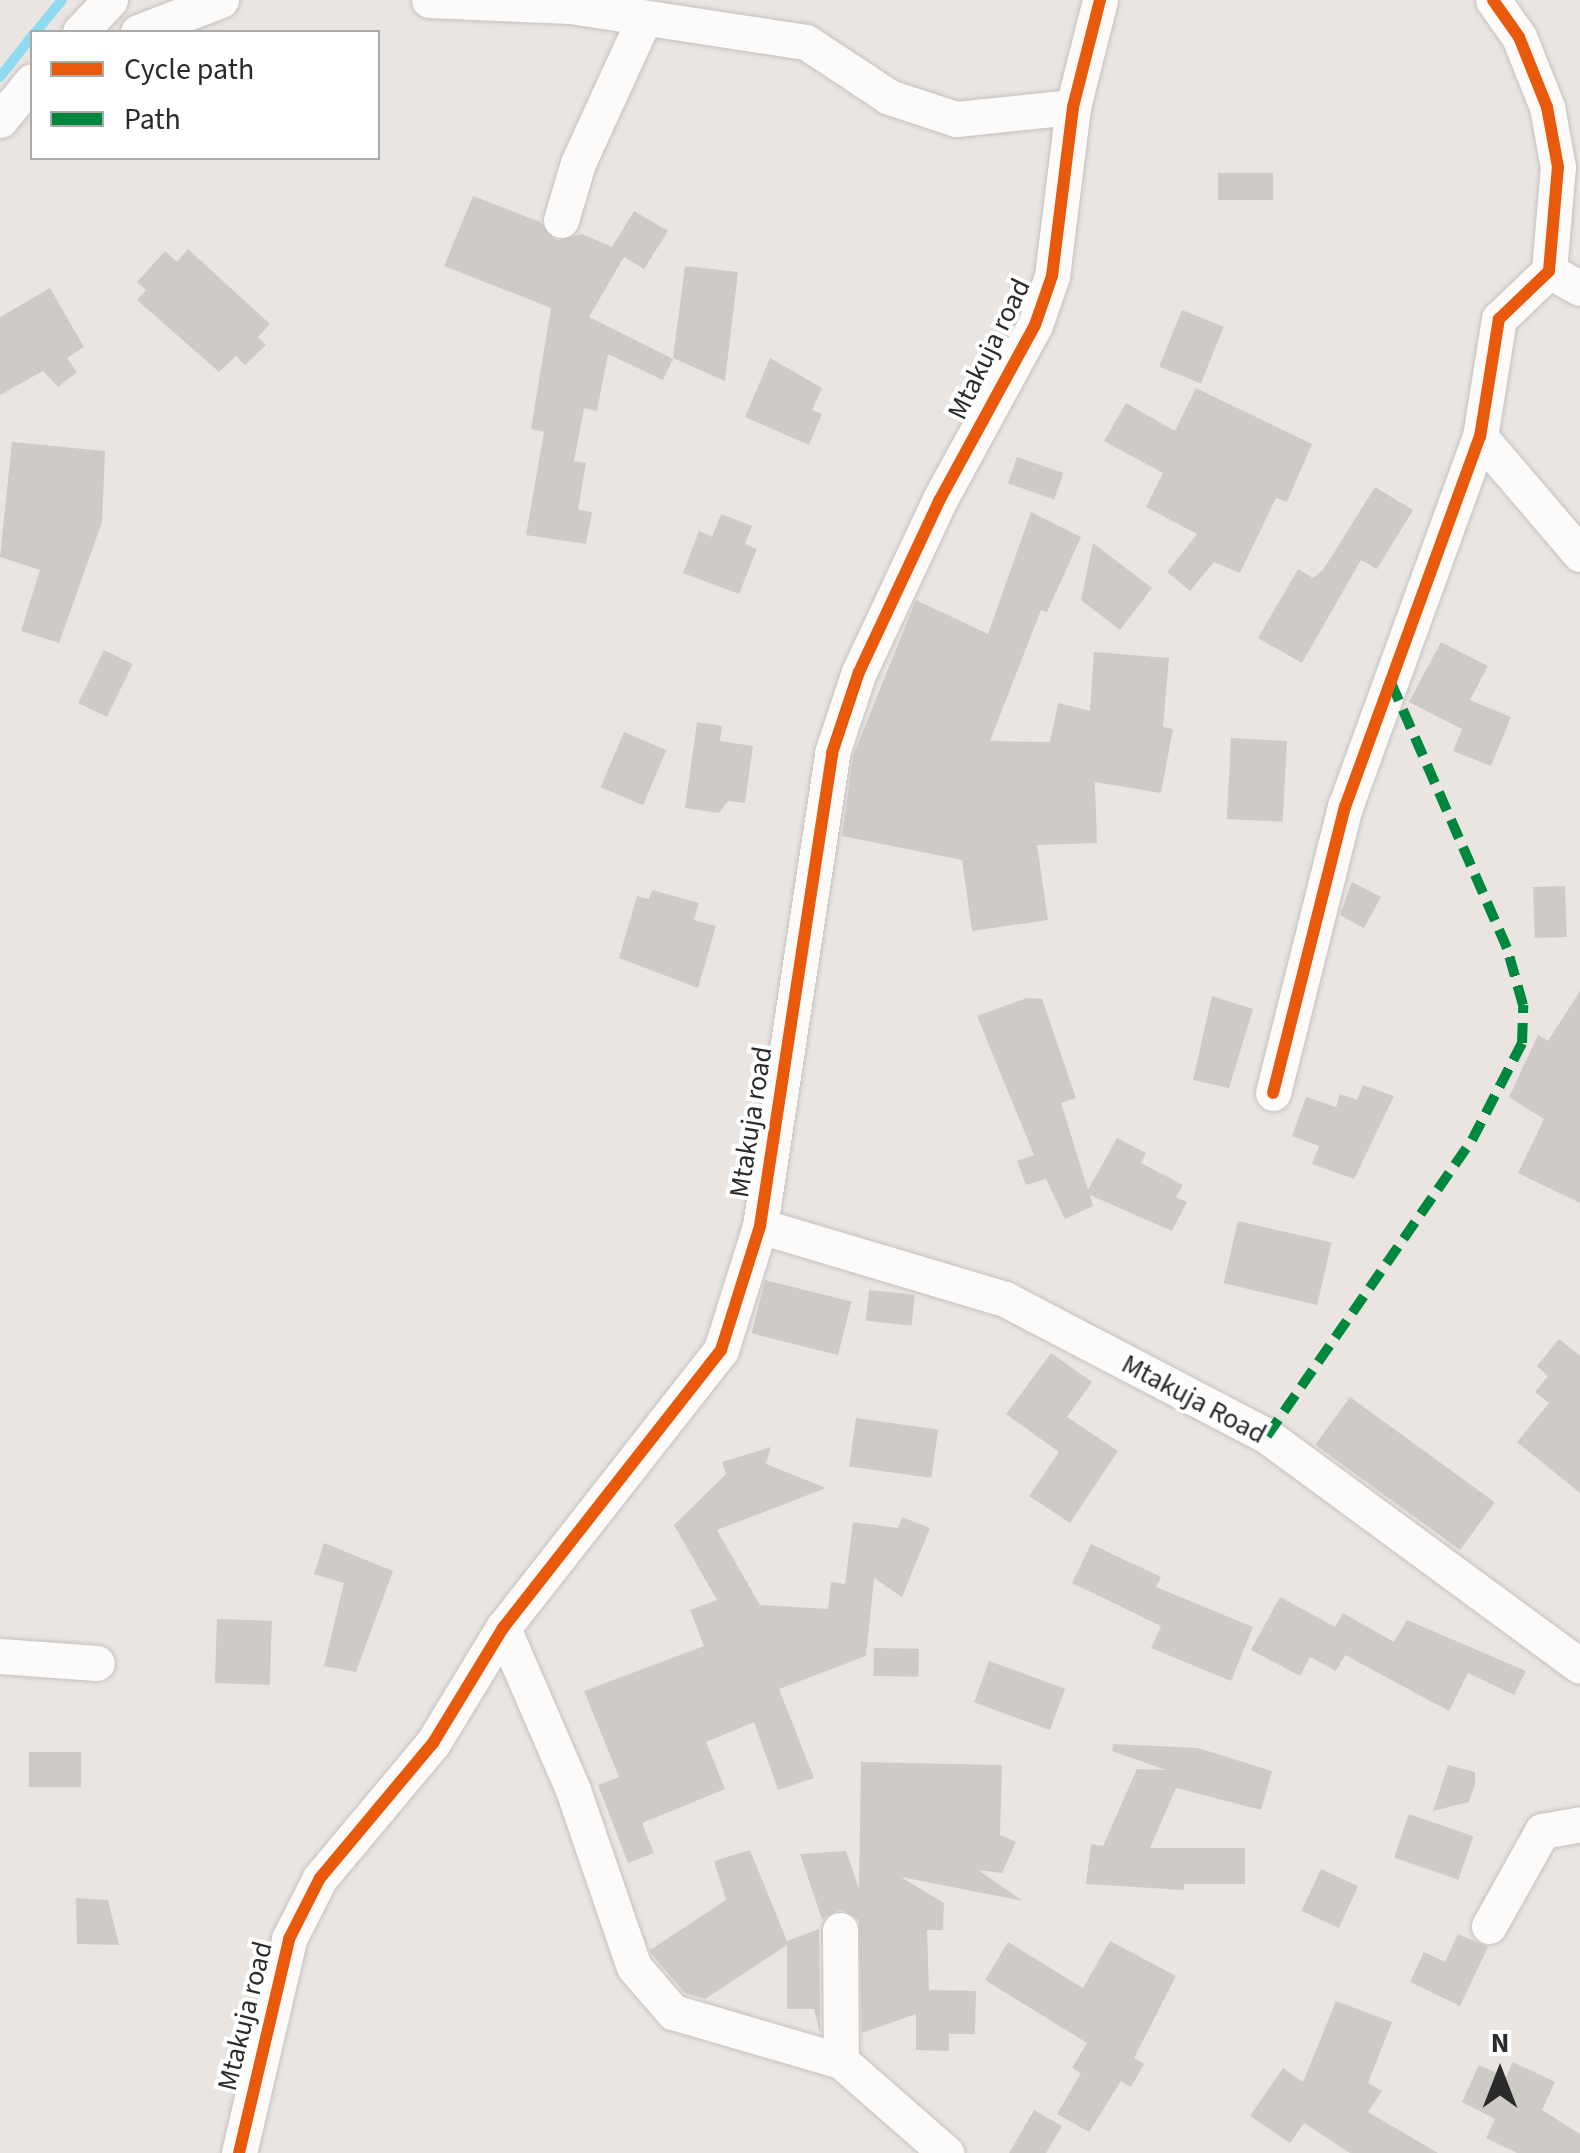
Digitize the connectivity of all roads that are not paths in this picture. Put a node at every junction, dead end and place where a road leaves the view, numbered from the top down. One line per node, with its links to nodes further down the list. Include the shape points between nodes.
1 (221, 0): 6 (street)
2 (429, 0): 5 (street, via 570,6)
3 (1100, 0): 8 (street, Mtakuja road)
4 (1494, 0): 11 (street, via 1520,37 1547,107 1558,167)
5 (644, 20): 8 (street, via 806,42 888,97 956,120); 10 (street, via 578,163)
6 (143, 30)
7 (30, 83): 9 (street)
8 (1073, 107): 16 (street, Mtakuja road, via 1052,276 1035,325 939,500 858,672 832,754)
9 (2, 112)
10 (562, 220)
11 (1549, 271): 12 (street); 13 (street, via 1500,319)
12 (1580, 288)
13 (1480, 437): 14 (street); 15 (street, via 1344,807)
14 (1580, 554)
15 (1273, 1093)
16 (760, 1226): 17 (street, Mtakuja road, via 721,1350); 20 (street, Mtakuja Road, via 1004,1299 1267,1436)
17 (503, 1628): 24 (street, via 572,1790 634,1967 673,2012); 25 (street, Mtakuja road, via 432,1744 320,1878 289,1938)
18 (0, 1656): 19 (street)
19 (96, 1664)
20 (1580, 1666)
21 (1580, 1824): 22 (street, via 1542,1831)
22 (1490, 1926)
23 (840, 1930): 24 (street)
24 (841, 2061): 26 (street)
25 (239, 2153)
26 (946, 2153)

